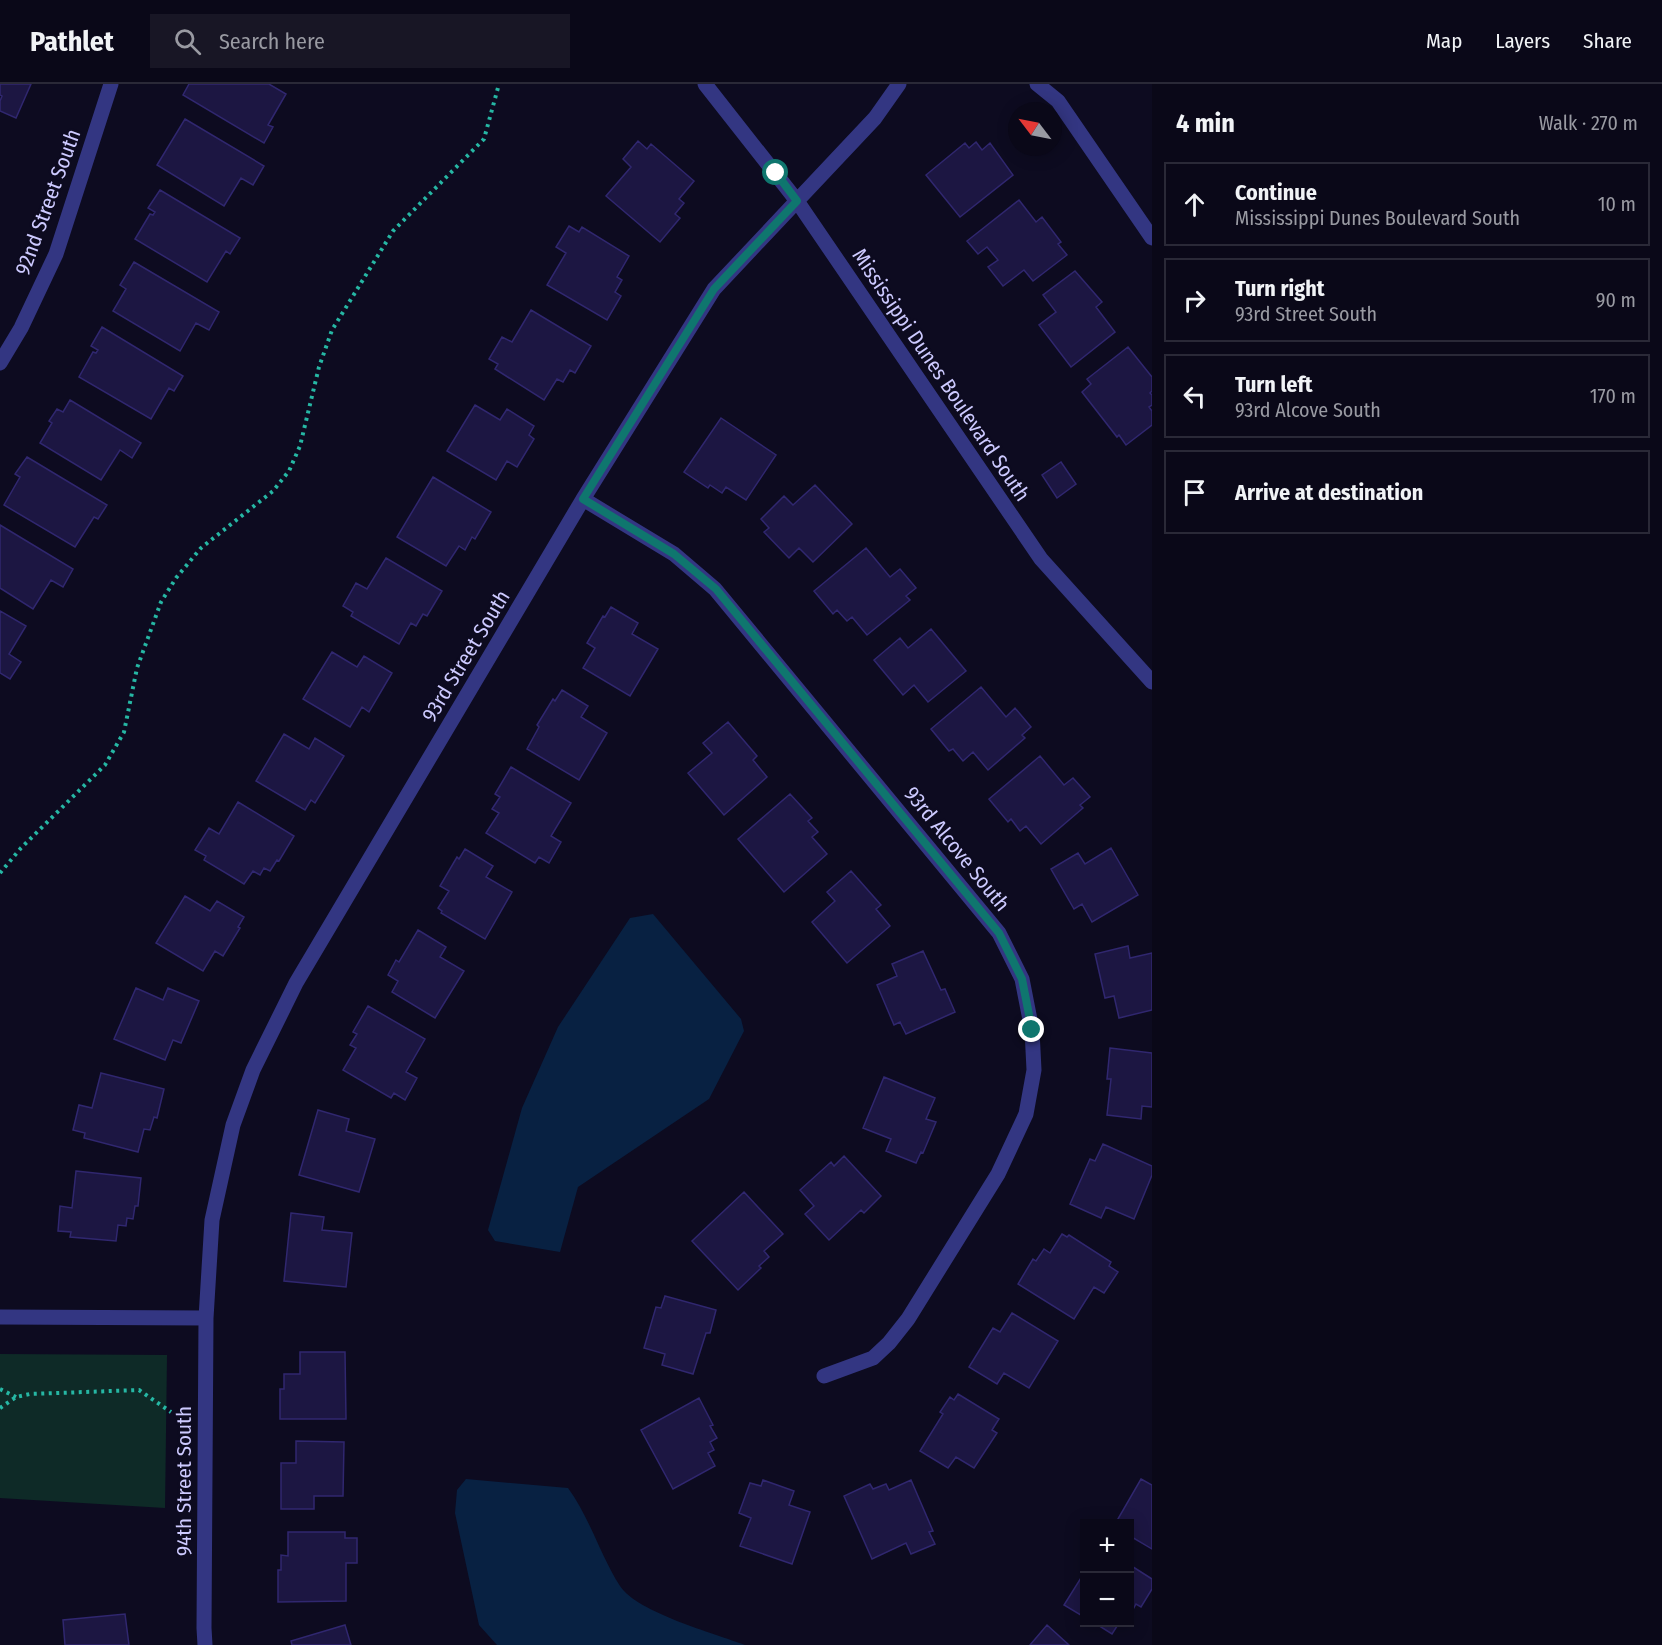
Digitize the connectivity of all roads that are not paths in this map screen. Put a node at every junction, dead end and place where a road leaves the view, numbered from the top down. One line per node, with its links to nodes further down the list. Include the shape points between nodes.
1 (111, 84): 7 (street, 92nd Street South, via 56,254)
2 (705, 84): 5 (street, Mississippi Dunes Boulevard South)
3 (899, 84): 5 (street, 93rd Street South, via 875,118)
4 (1037, 84): 6 (street, via 1058,101)
5 (797, 201): 8 (street, 93rd Street South, via 714,289); 9 (street, Mississippi Dunes Boulevard South, via 1041,559)
6 (1152, 238)
7 (0, 363)
8 (583, 499): 11 (street, 93rd Street South, via 296,983 253,1071 233,1125 212,1220); 12 (street, 93rd Alcove South, via 674,554 716,589 999,933 1022,979 1032,1030 1034,1070 1026,1114 998,1174 889,1343 873,1358)
9 (1152, 682)
10 (0, 1317): 11 (street)
11 (206, 1318): 13 (street, 94th Street South)
12 (824, 1376)
13 (205, 1645)

